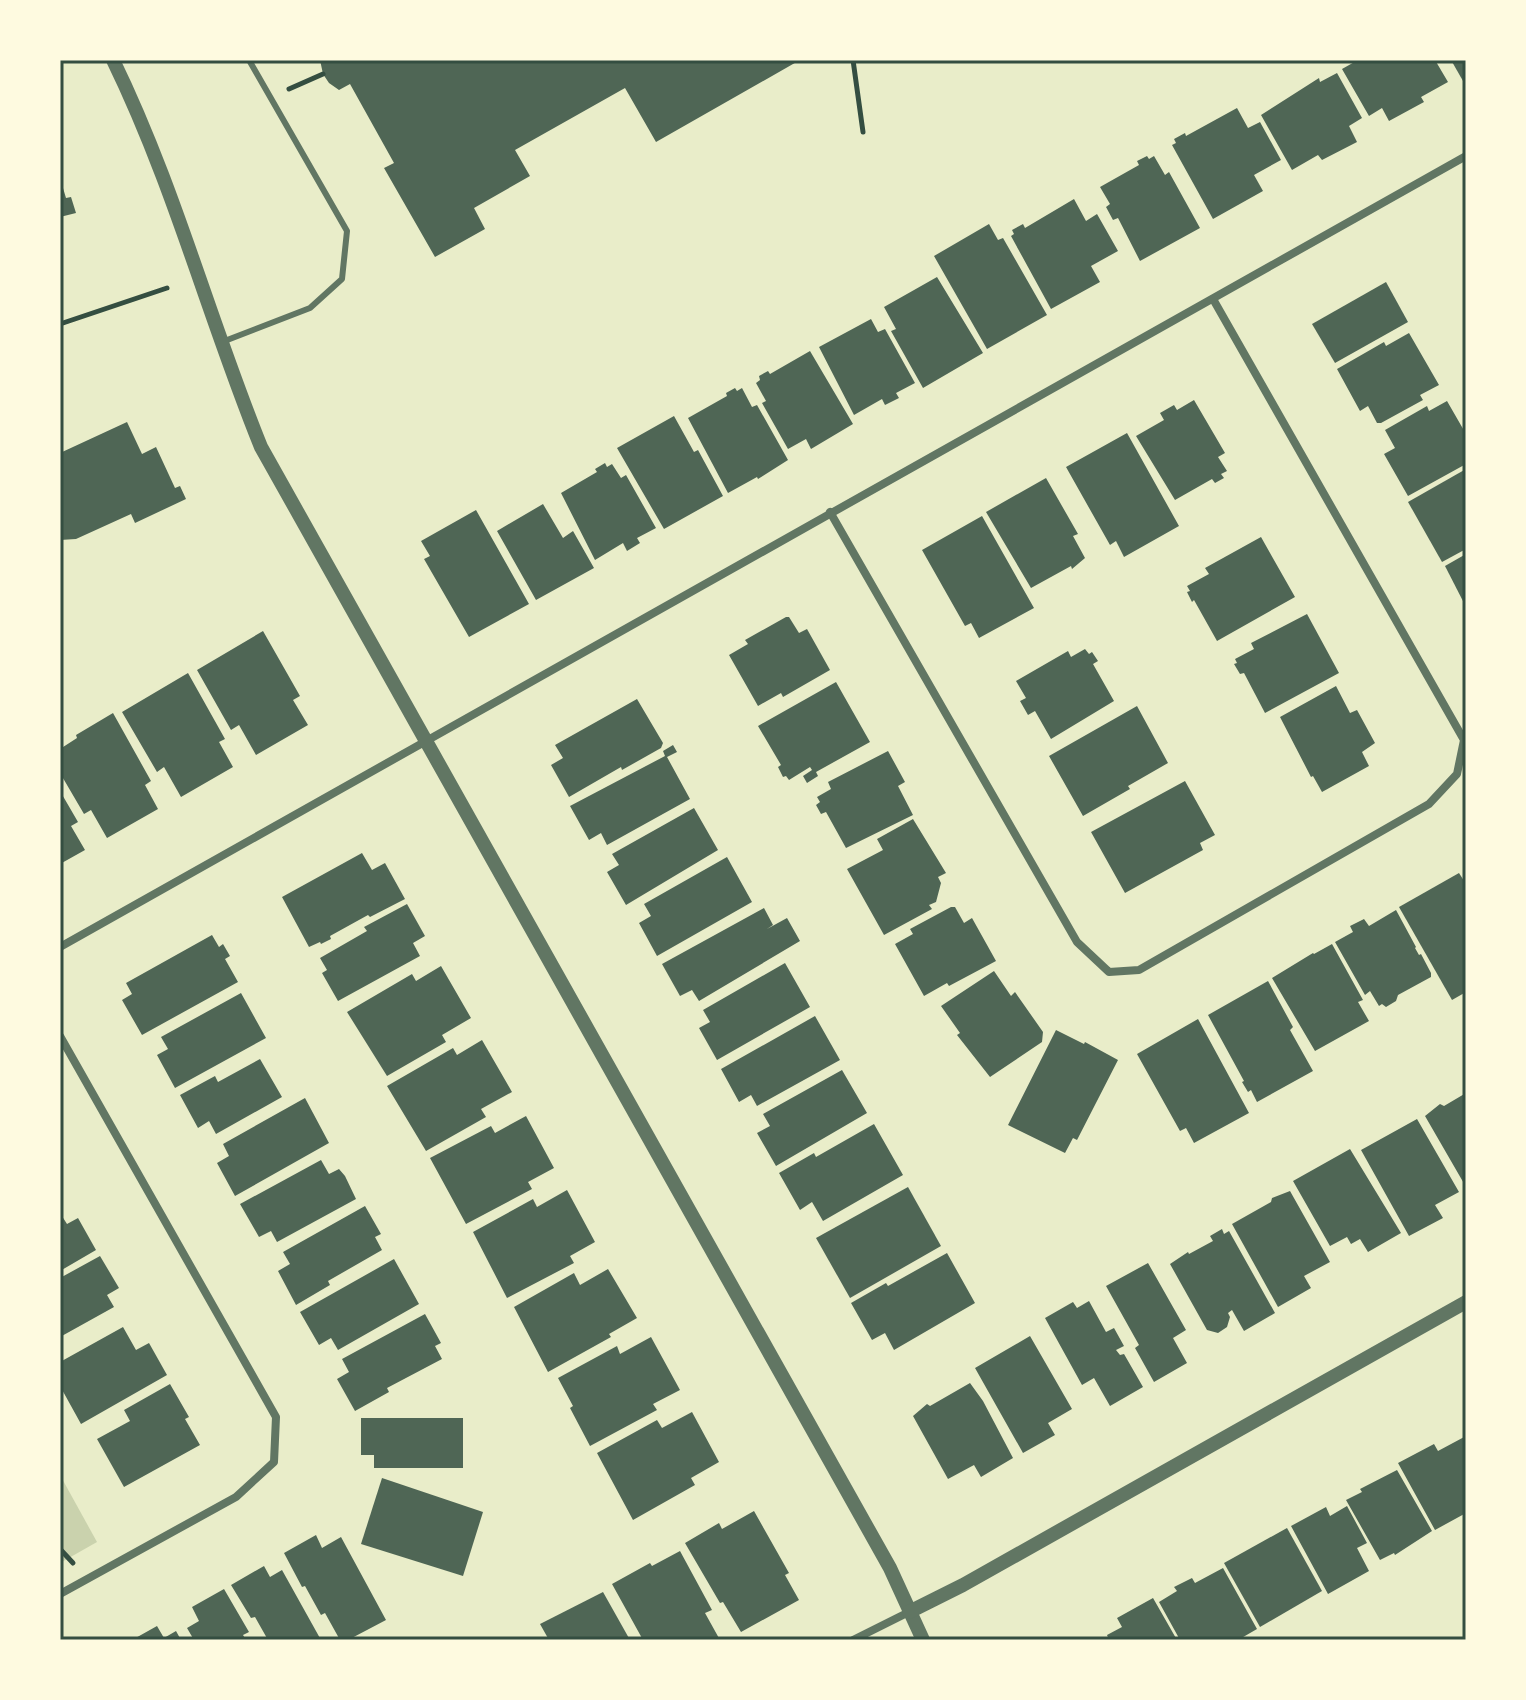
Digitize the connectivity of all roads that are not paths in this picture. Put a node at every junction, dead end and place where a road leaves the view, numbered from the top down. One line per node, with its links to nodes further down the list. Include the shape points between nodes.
1 (113, 60): 5 (street, via 171,196)
2 (249, 60): 5 (lane, via 347,231 342,279 310,308)
3 (1466, 156): 4 (street)
4 (1213, 299): 6 (street); 6 (street, via 1464,740 1457,774 1429,804 1139,970 1109,972 1077,942)
5 (222, 342): 7 (street, via 261,447)
6 (830, 512): 7 (street)
7 (426, 742): 8 (street); 12 (street, via 890,1568)
8 (60, 947)
9 (60, 1036): 11 (street, via 276,1417 274,1462 236,1497)
10 (1466, 1302): 12 (street)
11 (60, 1594)
12 (909, 1612): 13 (street); 14 (street)
13 (853, 1640)
14 (923, 1640)

